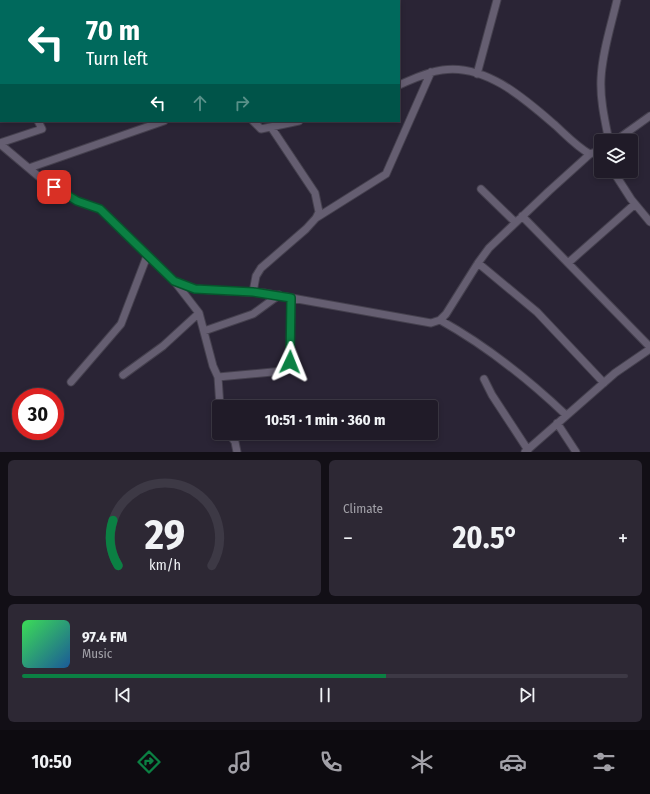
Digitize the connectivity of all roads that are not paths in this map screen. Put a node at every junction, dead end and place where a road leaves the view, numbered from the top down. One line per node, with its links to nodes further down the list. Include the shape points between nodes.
1 (497, 0): 4 (street)
2 (617, 0): 12 (street, via 601,79)
3 (430, 72): 4 (street, via 454,69); 5 (street); 22 (street, via 386,174)
4 (478, 74): 16 (street, via 517,94)
5 (400, 85)
6 (650, 116): 13 (street)
7 (38, 122): 14 (street, via 42,129)
8 (161, 122): 17 (street)
9 (254, 122): 11 (street, via 261,129)
10 (294, 122): 11 (street)
11 (271, 127): 22 (street, via 315,193 319,212)
12 (608, 134)
13 (625, 134)
14 (0, 143): 17 (street)
15 (594, 153): 16 (street)
16 (590, 154): 21 (street)
17 (28, 168): 25 (street, via 65,194 100,209)
18 (618, 178): 20 (street)
19 (481, 188): 23 (street)
20 (636, 204): 24 (street); 27 (street)
21 (522, 216): 23 (street); 27 (street)
22 (316, 218): 29 (street, via 261,268 256,276)
23 (515, 222): 26 (street)
24 (650, 222)
25 (147, 256): 28 (street); 39 (street, via 121,324)
26 (478, 263): 33 (street); 40 (street, via 537,312)
27 (568, 263): 35 (street)
28 (174, 281): 29 (street, via 195,289); 32 (street)
29 (253, 292): 30 (street)
30 (279, 296): 31 (street); 34 (street, via 253,314)
31 (291, 298): 33 (street, via 420,322 431,323); 37 (street, via 290,362 286,368 283,371)
32 (199, 313): 34 (street); 36 (street, via 163,346)
33 (440, 320): 42 (street, via 499,359)
34 (204, 331): 37 (street)
35 (650, 348): 40 (street)
36 (124, 375)
37 (218, 377): 41 (street)
38 (484, 379): 45 (street)
39 (72, 382)
40 (604, 382): 42 (street)
41 (220, 400)
42 (566, 415): 43 (street)
43 (557, 423): 45 (street); 47 (street)
44 (234, 440): 46 (street)
45 (526, 451)
46 (237, 452)
47 (576, 452)

